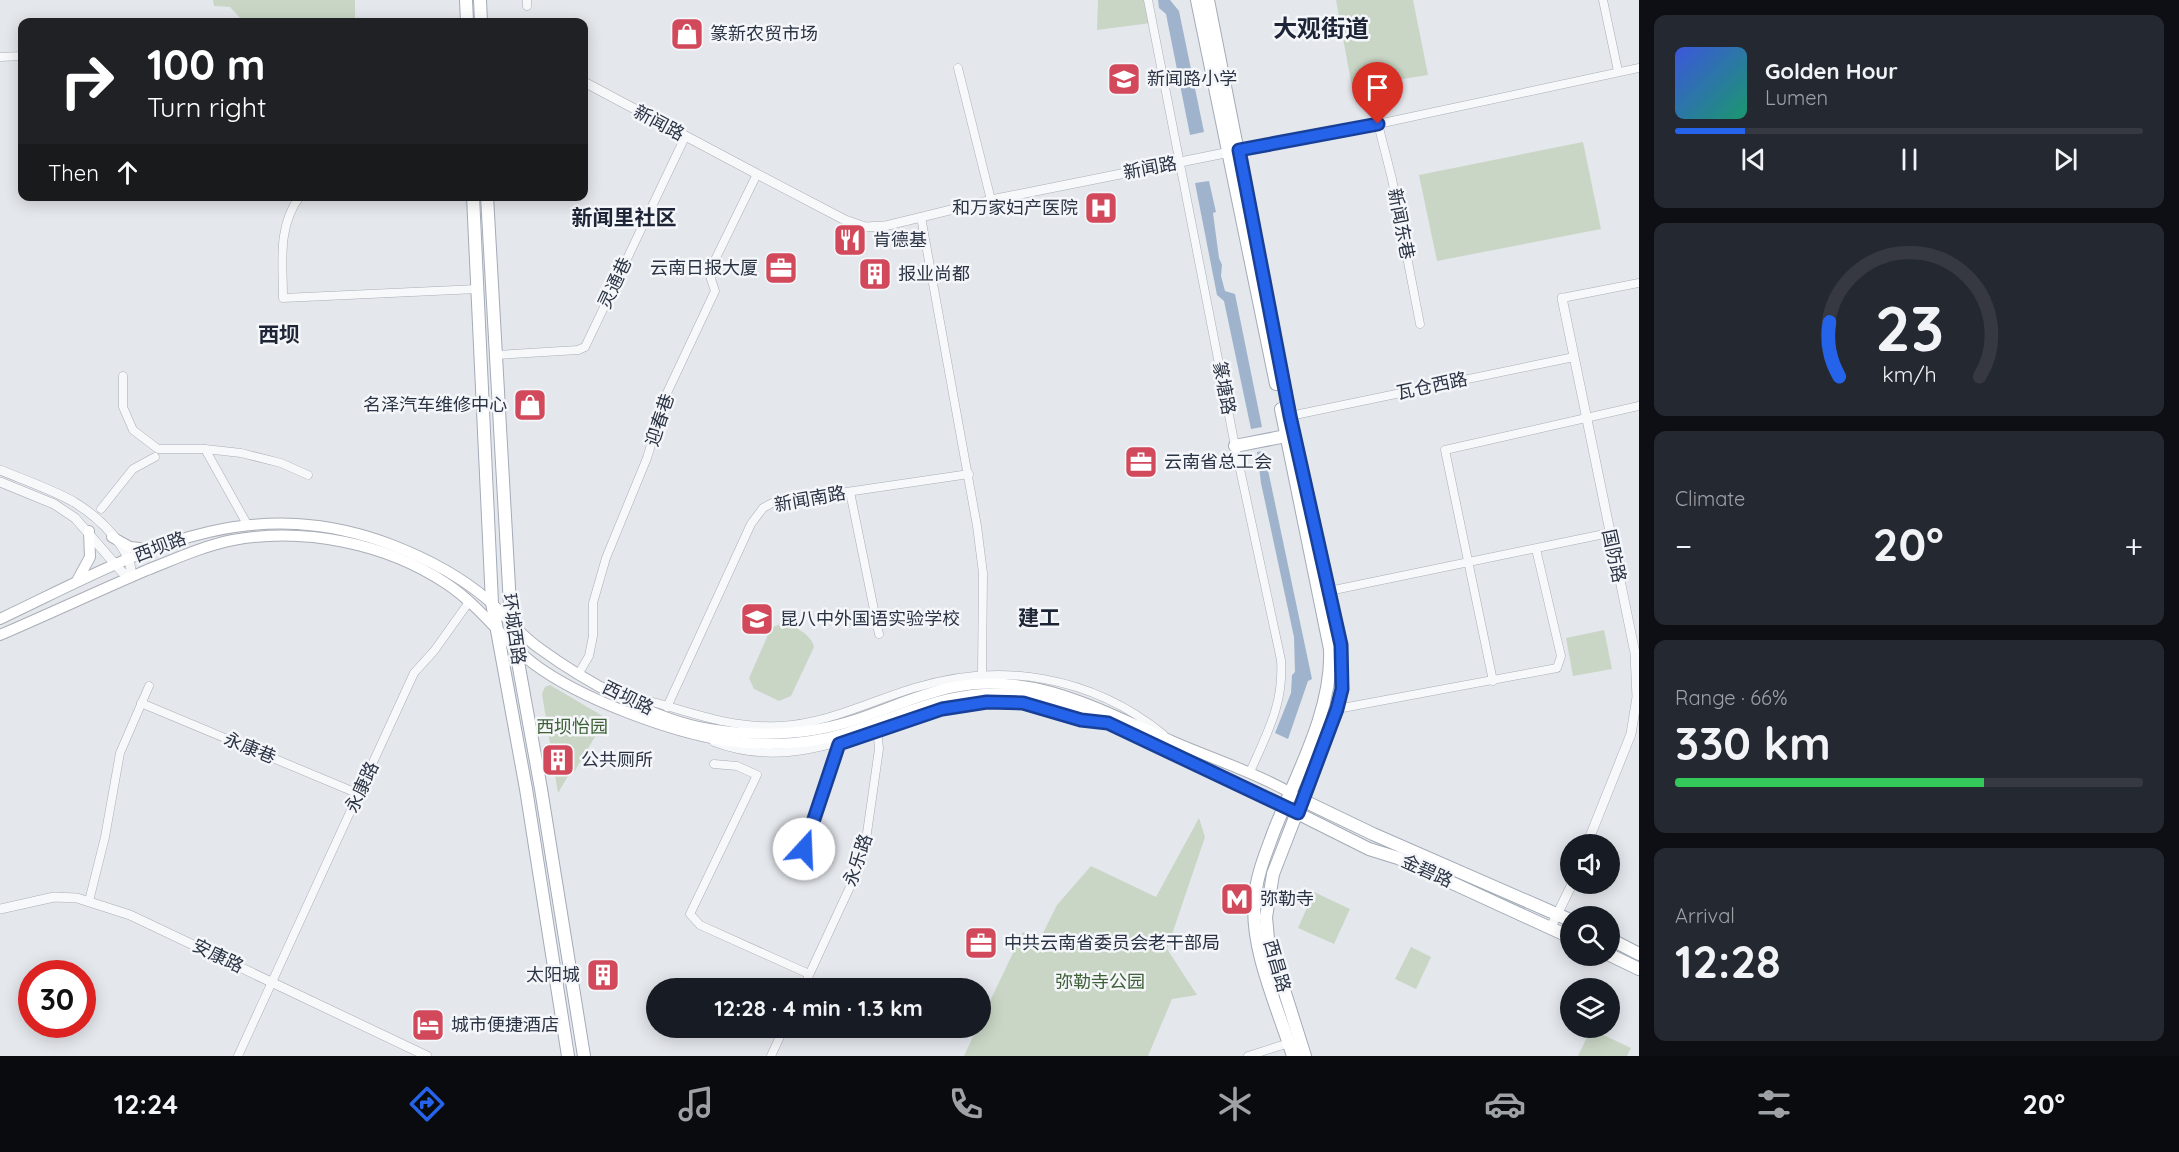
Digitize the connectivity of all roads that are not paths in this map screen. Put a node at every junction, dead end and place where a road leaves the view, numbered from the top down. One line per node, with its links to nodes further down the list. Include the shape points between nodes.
1 (466, 0): 7 (main road)
2 (480, 0): 8 (main road)
3 (1148, 0): 18 (street, 篆塘路)
4 (1197, 0): 17 (main road, 西昌路)
5 (1208, 0): 17 (main road, 西昌路)
6 (1603, 0): 13 (street)
7 (467, 18)
8 (481, 18)
9 (18, 56): 10 (street)
10 (0, 57)
11 (958, 68): 20 (street)
12 (1639, 68): 13 (street, 新闻路)
13 (1618, 71): 15 (street, 新闻路)
14 (588, 84): 16 (street, 新闻路)
15 (1378, 124): 17 (street, 新闻路); 28 (street, 新闻东巷)
16 (685, 137): 19 (street, 新闻路); 29 (street, 灵通巷, via 585,347)
17 (1234, 151): 18 (street, 新闻路); 33 (main road, 西昌路); 35 (main road, 西昌路)
18 (1180, 162): 20 (street, 新闻路); 36 (street, 篆塘路)
19 (757, 174): 24 (street, 新闻路, via 865,227); 66 (street, 迎春巷, via 711,268 715,291 666,395 647,458 606,558 593,603 589,656)
20 (991, 200): 24 (street, 新闻路)
21 (296, 201): 26 (street, via 282,236 283,298)
22 (473, 201): 26 (main road, 环城西路)
23 (488, 201): 29 (main road, 环城西路)
24 (921, 217): 40 (street)
25 (1639, 283): 27 (street)
26 (477, 289): 58 (main road, 环城西路)
27 (1562, 298): 30 (street, 国防路)
28 (1420, 324)
29 (496, 355): 60 (main road, 环城西路)
30 (1574, 357): 33 (street, 瓦仓西路); 34 (street, 国防路)
31 (123, 376): 37 (street, via 123,407 133,430 158,450)
32 (1639, 406): 34 (street)
33 (1290, 416): 56 (main road, 西昌路)
34 (1586, 417): 47 (street, 国防路); 52 (street, via 1445,450)
35 (1286, 436): 36 (main road); 81 (main road, 西昌路, via 1331,669 1323,710)
36 (1234, 446): 80 (street, 篆塘路, via 1281,660 1283,686)
37 (205, 449): 41 (street, via 281,463); 45 (street)
38 (155, 457): 44 (street, via 133,469)
39 (0, 470): 48 (street, via 74,502)
40 (969, 474): 43 (street, 新闻南路); 67 (street, via 982,573)
41 (308, 475)
42 (0, 482): 46 (street, via 54,504)
43 (850, 492): 62 (street); 72 (street, 新闻南路, via 772,503 757,514)
44 (100, 509)
45 (247, 524): 49 (main road, 西坝路, via 195,533); 58 (main road, 西坝路, via 309,525 367,536 451,572)
46 (89, 531): 53 (street); 55 (main road, via 90,557)
47 (1609, 533): 50 (street); 65 (street, 国防路)
48 (112, 537): 49 (main road, via 130,548); 51 (street)
49 (157, 547): 51 (main road, 西坝路)
50 (1536, 549): 52 (street); 68 (street, via 1560,665)
51 (129, 558): 53 (main road, 西坝路); 54 (street)
52 (1466, 561): 56 (street); 68 (street)
53 (115, 564): 54 (street); 55 (main road, 西坝路)
54 (131, 578): 57 (main road, 西坝路, via 228,541 288,535 343,542 393,558 448,584); 63 (main road, 西坝路)
55 (74, 584): 59 (main road, 西坝路)
56 (1329, 591): 73 (main road, 西昌路, via 1341,645 1342,689)
57 (469, 602): 61 (main road, 西坝路); 82 (street, 永康路, via 414,673)
58 (492, 603): 60 (main road, 西坝路); 61 (main road, 环城西路)
59 (0, 619)
60 (511, 623): 64 (main road, 环城西路); 66 (main road, 西坝路, via 538,648)
61 (496, 630): 64 (main road, 西坝路); 104 (main road, 环城西路, via 526,789)
62 (879, 633)
63 (0, 635)
64 (516, 648): 75 (main road, 西坝路, via 537,666 599,699); 105 (main road, 环城西路)
65 (1637, 653): 76 (street, 国防路)
66 (579, 673): 70 (main road, 西坝路)
67 (982, 674): 72 (street, via 912,689 834,717 779,726 705,719); 77 (street, via 1027,675 1068,685 1140,716)
68 (1493, 681): 73 (street)
69 (149, 686): 71 (street)
70 (614, 693): 72 (street, via 649,699); 77 (main road, 西坝路, via 671,719 703,728 780,735 836,726 953,687 1016,683 1065,694)
71 (141, 703): 82 (street, 永康巷); 88 (street, via 120,753)
72 (667, 707)
73 (1337, 709): 84 (main road, 西昌路)
74 (877, 727): 75 (main road, 西坝路, via 784,744 733,742); 78 (street); 83 (main road, 西坝路, via 940,701 971,695 1005,693 1062,704); 97 (street, 永乐路, via 874,801 865,847)
75 (690, 733): 78 (street, via 734,750 784,752)
76 (1635, 735): 85 (street, 国防路)
77 (1171, 741): 80 (main road, 西坝路)
78 (839, 744): 86 (street)
79 (714, 765): 97 (street, via 737,766 758,775 690,914 700,925)
80 (1250, 772): 81 (main road, 西坝路)
81 (1289, 792): 83 (main road, 西昌路); 84 (main road, 金碧路)
82 (359, 794): 99 (street, 永康路)
83 (1284, 806): 84 (main road, 金碧路); 101 (main road, 西昌路, via 1261,865 1254,922 1256,944)
84 (1300, 807): 90 (main road, 金碧路); 91 (main road, 金碧路, via 1369,849 1398,858); 109 (main road, 西昌路, via 1273,874 1266,917 1268,939)
85 (1591, 834)
86 (796, 871)
87 (1567, 894): 90 (street)
88 (89, 901): 89 (street, 安康路, via 54,897); 99 (street, 安康路, via 130,915)
89 (0, 909)
90 (1558, 914): 91 (street)
91 (1551, 927): 92 (main road, 金碧路)
92 (1560, 931)
93 (1620, 944): 94 (main road)
94 (1639, 954)
95 (1620, 960): 96 (main road)
96 (1639, 969)
97 (809, 974): 98 (street, 永乐路)
98 (807, 978)
99 (273, 982): 102 (street, 永康路); 103 (street, 安康路)
100 (779, 1038): 106 (street)
101 (1289, 1043): 107 (street); 108 (main road, 西昌路)
102 (238, 1056)
103 (427, 1056)
104 (568, 1056)
105 (584, 1056)
106 (771, 1056)
107 (1248, 1056)
108 (1293, 1056)
109 (1305, 1056)

